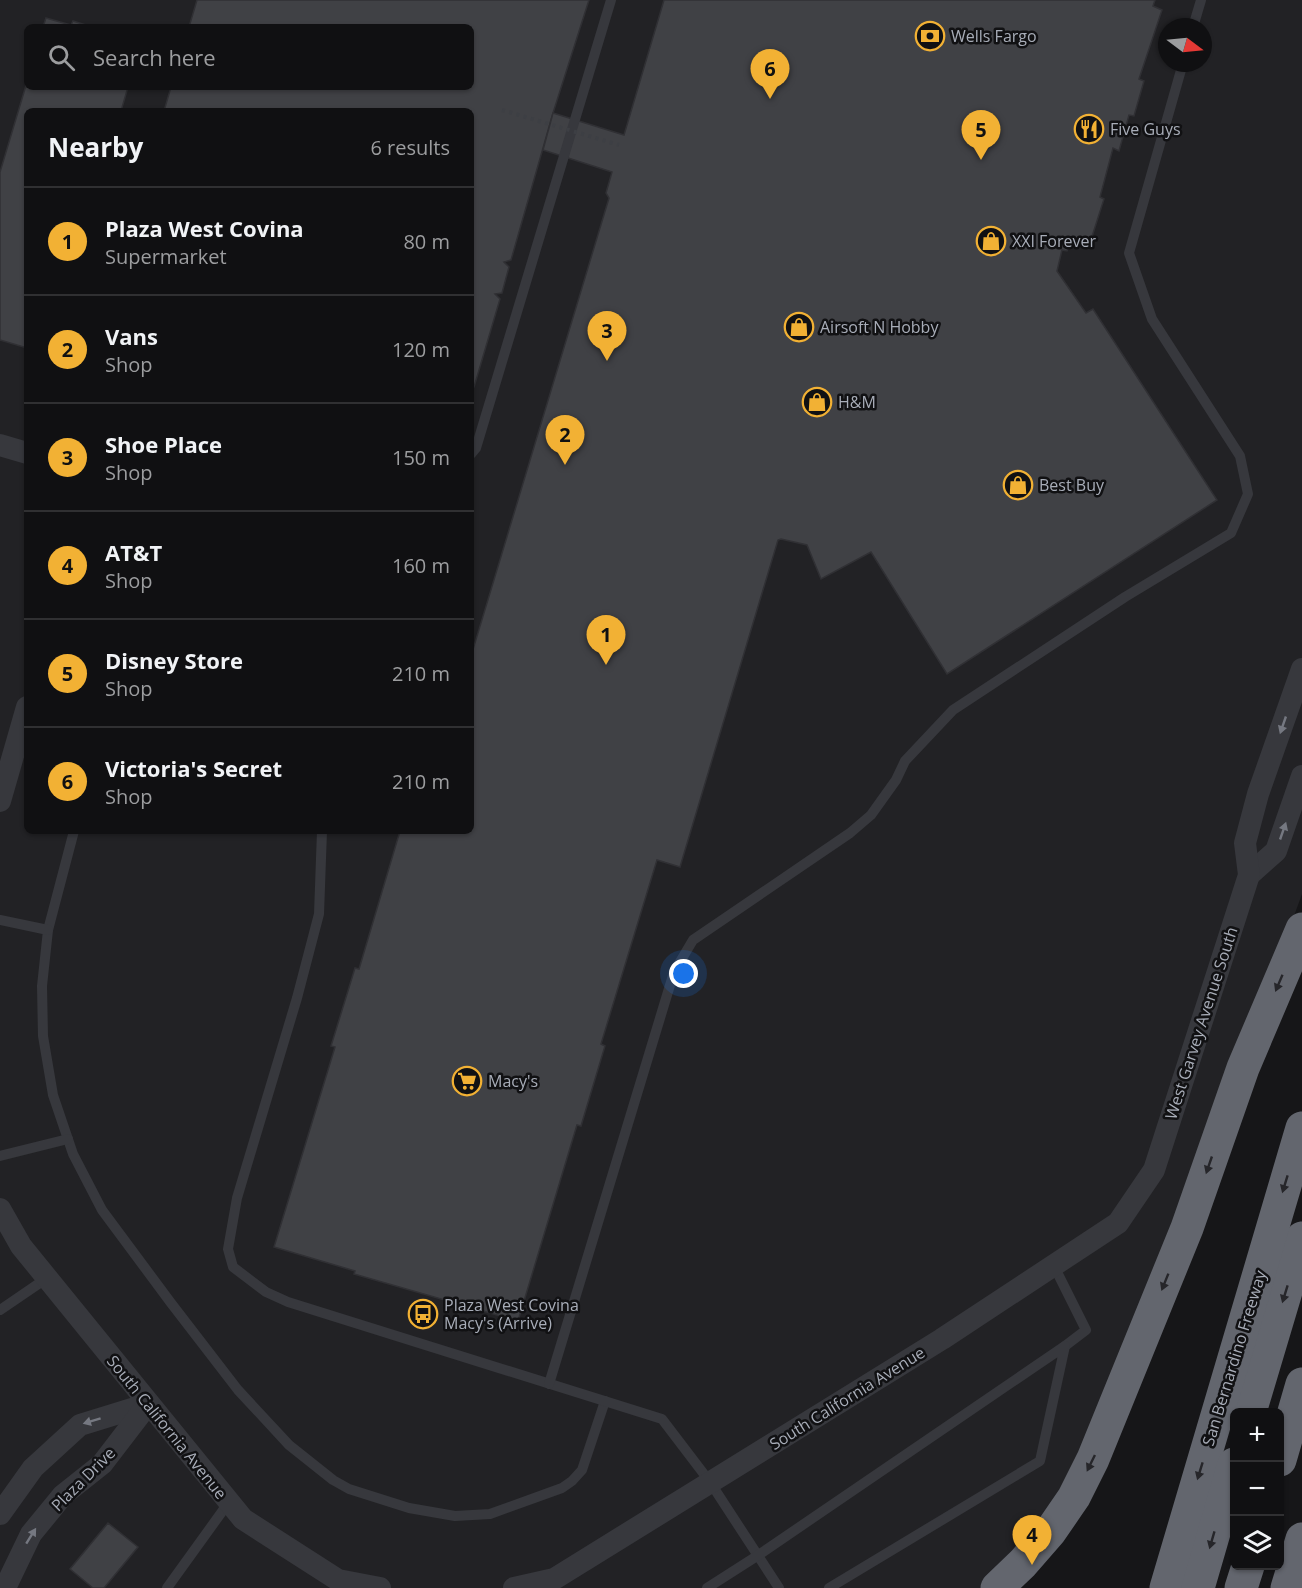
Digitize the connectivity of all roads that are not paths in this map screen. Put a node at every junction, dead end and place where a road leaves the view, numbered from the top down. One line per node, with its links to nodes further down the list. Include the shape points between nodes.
1 (611, 0): 6 (lane)
2 (1201, 0): 3 (lane)
3 (1196, 18)
4 (1180, 72): 29 (lane, via 1129,253 1152,319 1240,456 1248,494 1231,533 953,710 905,761 871,815 693,940 674,972)
5 (0, 445): 7 (street)
6 (474, 450)
7 (24, 452)
8 (1302, 669): 15 (street, West Garvey Avenue South, one-way to 15, via 1245,843)
9 (24, 716): 10 (street)
10 (3, 776): 12 (street)
11 (1302, 776): 15 (street, one-way to 11, via 1276,851)
12 (0, 801)
13 (73, 834): 18 (lane)
14 (322, 834): 29 (lane, via 319,914 237,1198 228,1249 233,1267 266,1292 288,1302)
15 (1249, 875): 22 (street, West Garvey Avenue South)
16 (0, 920): 18 (lane)
17 (1302, 929): 49 (highway, one-way to 49, via 1243,1068 1187,1228 1093,1459 1050,1532)
18 (48, 930): 20 (lane, via 42,986 43,1036 53,1095)
19 (1302, 1128): 50 (highway, San Bernardino Freeway, one-way to 50)
20 (68, 1140): 21 (lane); 31 (lane, via 102,1210 238,1390 289,1445 350,1490 416,1510 455,1516 490,1514 572,1481 582,1470)
21 (0, 1156)
22 (1154, 1170): 25 (street, South California Avenue, via 1118,1223)
23 (0, 1209): 26 (street, South California Avenue, via 21,1246)
24 (1302, 1238): 33 (highway, one-way to 33)
25 (1054, 1266): 28 (lane, via 1086,1330); 36 (street, South California Avenue)
26 (47, 1278): 27 (lane); 32 (street, South California Avenue)
27 (0, 1310)
28 (1065, 1346): 40 (lane); 48 (lane, via 1041,1461)
29 (549, 1384): 31 (lane)
30 (1302, 1384): 34 (highway)
31 (605, 1401): 36 (lane, via 662,1419)
32 (148, 1404): 37 (street, South California Avenue); 38 (street, one-way to 38, via 80,1425 33,1468); 42 (street, Plaza Drive, one-way to 32, via 31,1534 63,1495 102,1464)
33 (1251, 1408)
34 (1284, 1446)
35 (1230, 1478): 51 (highway, one-way to 51)
36 (710, 1482): 40 (lane); 45 (street, South California Avenue, via 554,1580)
37 (229, 1502): 43 (lane); 44 (street, South California Avenue, via 243,1519 338,1580)
38 (0, 1514)
39 (1302, 1539): 53 (highway)
40 (757, 1556): 46 (lane); 47 (lane)
41 (1247, 1570): 52 (highway)
42 (5, 1588)
43 (167, 1588)
44 (380, 1588)
45 (513, 1588)
46 (707, 1588)
47 (778, 1588)
48 (829, 1588)
49 (997, 1588)
50 (1166, 1588)
51 (1198, 1588)
52 (1241, 1588)
53 (1287, 1588)

